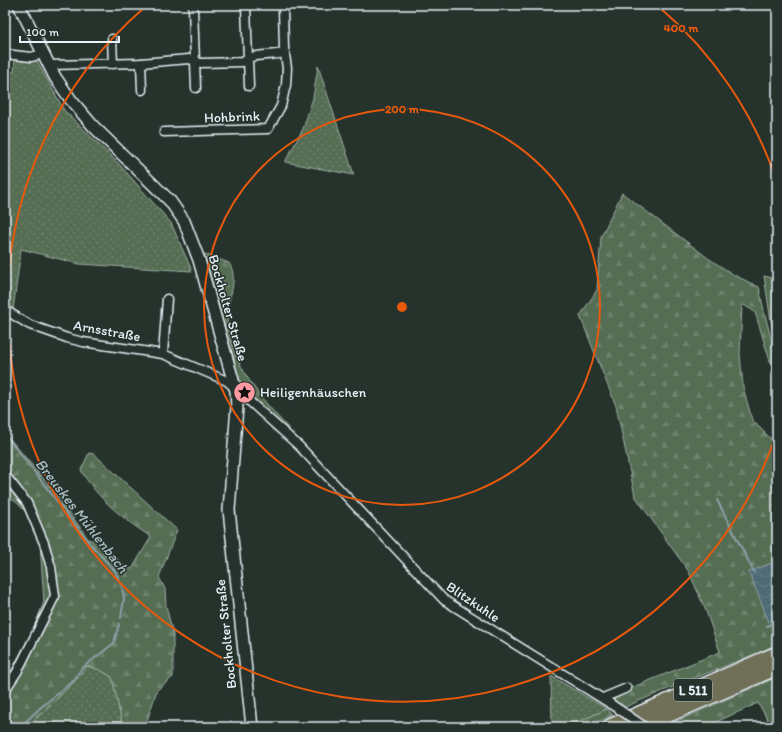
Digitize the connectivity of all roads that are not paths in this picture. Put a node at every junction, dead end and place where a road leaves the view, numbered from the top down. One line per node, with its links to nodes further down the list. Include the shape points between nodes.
1 (19, 5): 8 (street, Bockholter Straße)
2 (246, 7): 9 (street)
3 (193, 8): 10 (street)
4 (283, 8): 6 (street, Hohbrink)
5 (112, 39): 12 (street)
6 (285, 52): 9 (street); 17 (street, Hohbrink, via 286,85 281,106 268,129)
7 (5, 54): 8 (street, via 31,57)
8 (43, 54): 13 (street, Bockholter Straße)
9 (248, 58): 10 (street, via 243,62); 14 (street)
10 (194, 61): 11 (street, via 183,59); 15 (street)
11 (141, 63): 12 (street); 16 (street)
12 (113, 64): 13 (street)
13 (49, 65): 21 (street, Bockholter Straße, via 60,85 93,126 170,201 184,221 199,260)
14 (249, 86)
15 (196, 88)
16 (142, 90)
17 (164, 132)
18 (167, 299): 20 (street)
19 (5, 310): 20 (street, Arnsstraße, via 30,325 72,339)
20 (163, 354): 21 (street, Arnsstraße, via 227,381)
21 (236, 391): 27 (street, Blitzkuhle, via 299,446 444,600); 28 (street, Bockholter Straße, via 229,510)
22 (5, 475): 26 (street, via 27,502 51,567 55,596 17,672)
23 (777, 654): 29 (highway, L 511)
24 (777, 667): 30 (highway, L 511)
25 (628, 688): 27 (street)
26 (5, 690)
27 (603, 698): 31 (street, Blitzkuhle, bridge)
28 (252, 727)
29 (610, 727)
30 (639, 727)
31 (644, 727)

